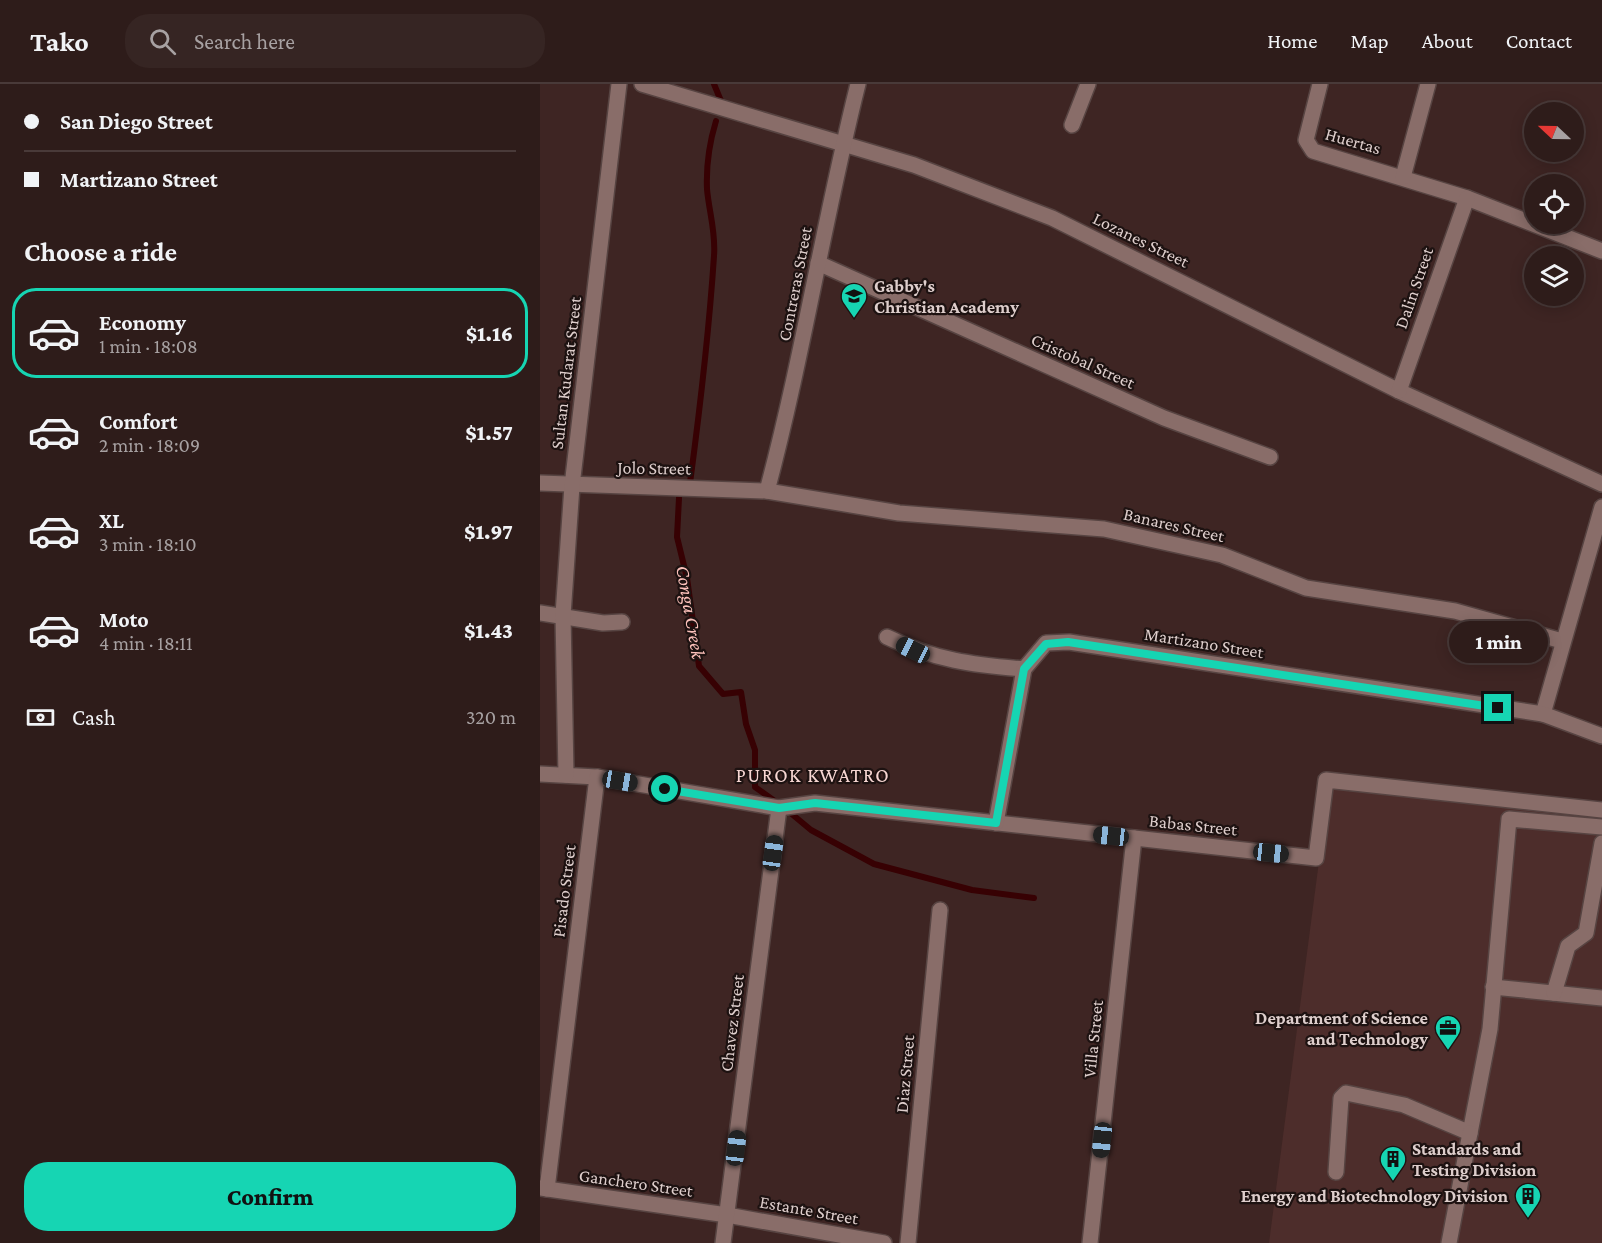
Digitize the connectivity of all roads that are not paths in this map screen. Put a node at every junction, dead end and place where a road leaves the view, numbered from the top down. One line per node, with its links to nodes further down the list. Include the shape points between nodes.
1 (619, 84): 17 (street, Sultan Kudarat Street)
2 (642, 84): 8 (street, Lozanes Street)
3 (858, 84): 8 (street, Contreras Street)
4 (1088, 84): 7 (street)
5 (1320, 84): 9 (street, Huertas, via 1306,140 1313,150)
6 (1428, 84): 9 (street)
7 (1072, 125)
8 (843, 142): 12 (street, Contreras Street); 13 (street, Lozanes Street, via 979,188 1052,218)
9 (1402, 177): 10 (street)
10 (1467, 198): 11 (street); 13 (street, Dalin Street)
11 (1602, 251)
12 (818, 263): 14 (street, Cristobal Street, via 1164,418); 18 (street, Contreras Street, via 795,385)
13 (1399, 391): 16 (street, Lozanes Street)
14 (1270, 457)
15 (540, 483): 17 (street, Jolo Street)
16 (1602, 484)
17 (572, 486): 18 (street, Jolo Street); 21 (street, Sultan Kudarat Street)
18 (767, 491): 24 (street, Banares Street, via 899,513 1130,533 1222,555 1306,588 1455,611)
19 (1602, 507): 24 (street)
20 (540, 613): 21 (street)
21 (562, 615): 22 (street, via 603,623); 29 (street, Sultan Kudarat Street)
22 (622, 622)
23 (887, 637): 25 (street, via 945,660)
24 (1562, 641): 26 (street)
25 (1024, 669): 26 (street, Martizano Street, via 1046,644 1068,642); 33 (street)
26 (1543, 714): 27 (street, Martizano Street)
27 (1602, 736)
28 (540, 774): 29 (street, Babas Street)
29 (566, 775): 30 (street, Babas Street)
30 (597, 777): 31 (street, Babas Street); 43 (street, Pisado Street)
31 (784, 807): 33 (street, Babas Street, via 815,803); 44 (street, Chavez Street)
32 (1602, 810): 35 (street, Babas Street, via 1326,780 1316,858)
33 (996, 823): 35 (street, Babas Street)
34 (1602, 827): 38 (street, via 1509,819)
35 (1134, 838): 48 (street, Villa Street)
36 (1602, 843): 39 (street, via 1586,933 1568,946)
37 (940, 910): 47 (street, Diaz Street)
38 (1493, 987): 39 (street); 41 (street, via 1490,1029)
39 (1554, 993): 40 (street)
40 (1602, 998)
41 (1470, 1133): 42 (street, via 1404,1105 1346,1093 1341,1098); 49 (street)
42 (1336, 1172)
43 (543, 1189): 44 (street, Ganchero Street)
44 (727, 1215): 45 (street, Chavez Street); 46 (street, Estante Street)
45 (723, 1243)
46 (884, 1243)
47 (909, 1243)
48 (1089, 1243)
49 (1449, 1243)

